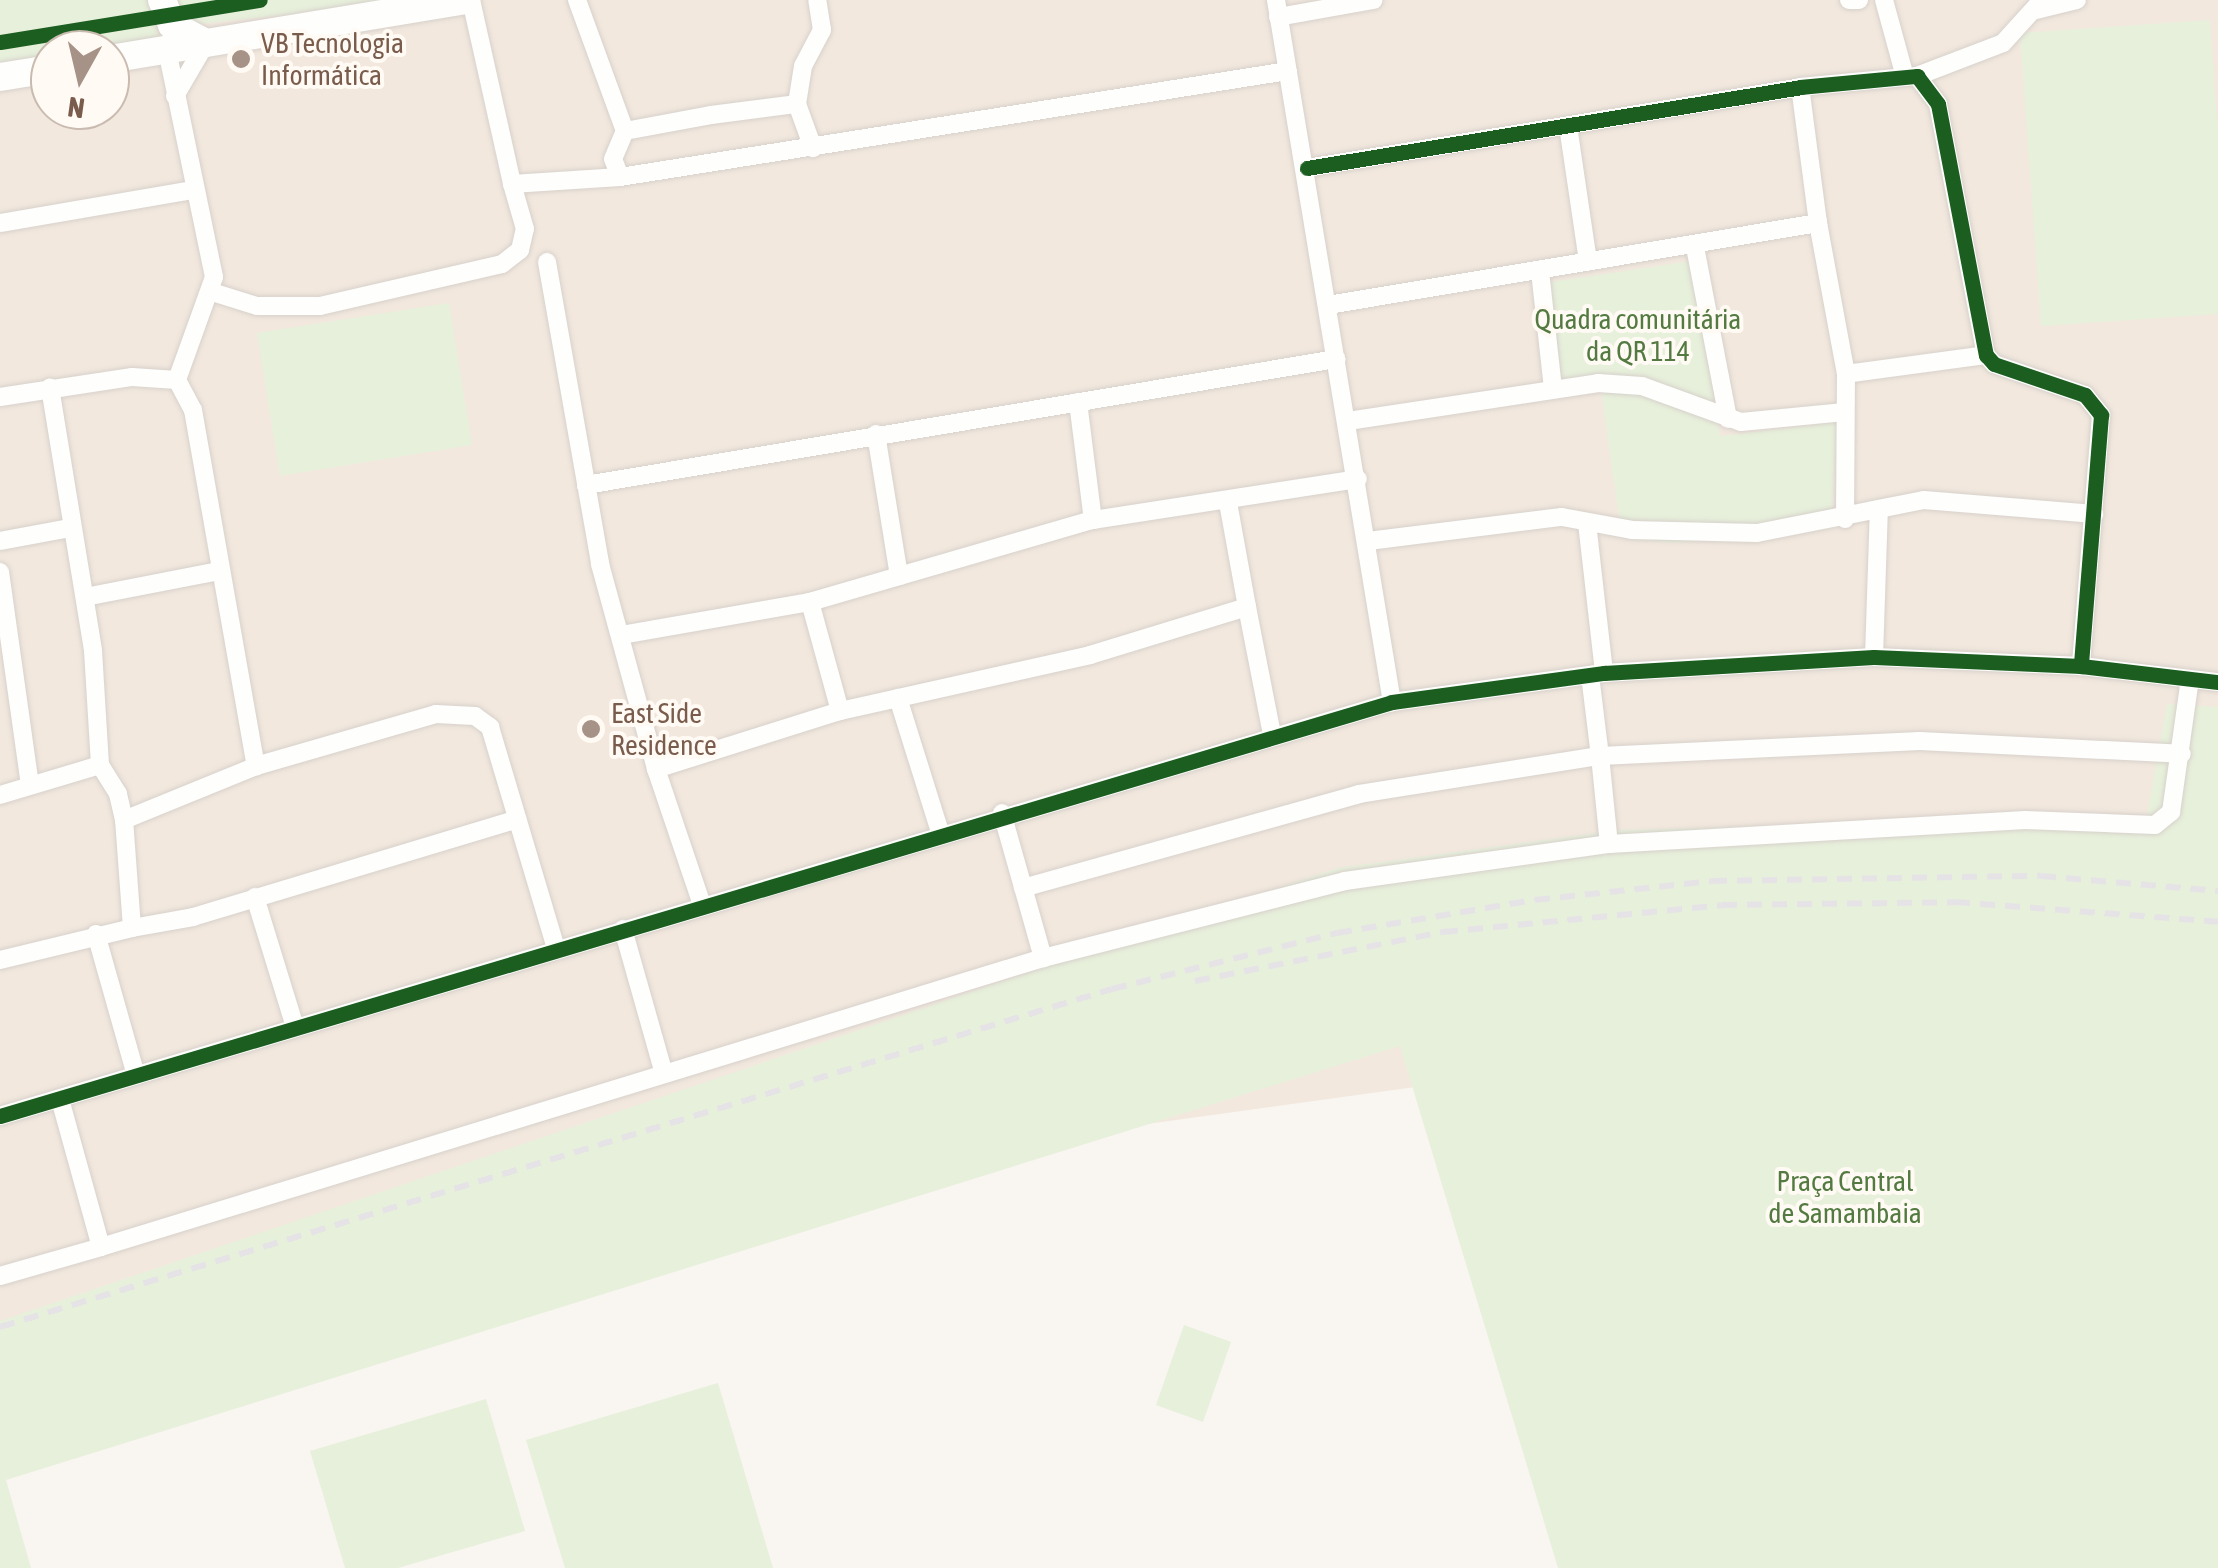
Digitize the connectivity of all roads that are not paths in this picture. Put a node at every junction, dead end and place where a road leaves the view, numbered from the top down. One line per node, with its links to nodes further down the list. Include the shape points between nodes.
1 (162, 0): 12 (main road, via 172,26)
2 (469, 0): 12 (main road); 27 (street)
3 (577, 0): 23 (street)
4 (817, 0): 21 (street, via 822,30 797,84)
5 (1373, 0): 11 (street)
6 (1849, 0): 7 (street)
7 (1859, 0)
8 (1884, 0): 17 (street)
9 (2077, 0): 10 (street)
10 (2039, 5): 17 (street, via 2003,44)
11 (1277, 8): 16 (street)
12 (206, 43): 13 (main road); 20 (street)
13 (167, 50): 14 (main road); 20 (street)
14 (130, 56)
15 (30, 72): 18 (main road)
16 (1288, 72): 24 (street); 25 (street)
17 (1910, 75): 19 (street); 37 (street, via 1938,104)
18 (0, 77)
19 (1800, 88): 22 (street); 30 (street)
20 (175, 97): 28 (street)
21 (796, 104): 23 (street); 24 (street)
22 (1568, 126): 25 (street); 33 (street)
23 (624, 131): 26 (street, via 613,160)
24 (814, 148): 26 (street)
25 (1306, 168): 36 (street)
26 (620, 177): 27 (street)
27 (512, 184): 35 (street, via 525,229 520,250 502,264 320,306 257,306)
28 (193, 190): 29 (street); 35 (street)
29 (0, 223)
30 (1818, 223): 31 (street); 39 (street)
31 (1694, 247): 33 (street); 46 (street)
32 (547, 262): 50 (street)
33 (1588, 262): 34 (street)
34 (1540, 270): 36 (street); 42 (street)
35 (212, 292): 40 (street)
36 (1328, 305): 38 (street)
37 (1986, 355): 39 (street); 53 (street, via 1994,364 2086,395 2096,406)
38 (1336, 358): 44 (street); 47 (street)
39 (1846, 374): 45 (street)
40 (177, 380): 41 (street, via 132,376); 60 (street, via 193,410)
41 (50, 388): 43 (street); 57 (street)
42 (1552, 388): 46 (street, via 1642,386); 47 (street)
43 (0, 397)
44 (1078, 402): 48 (street); 54 (street)
45 (1845, 412): 46 (street); 55 (street)
46 (1728, 420)
47 (1348, 421): 49 (street)
48 (876, 434): 50 (street); 62 (street)
49 (1358, 480): 51 (street); 59 (street)
50 (586, 485): 66 (street)
51 (1228, 502): 54 (street); 65 (street)
52 (1880, 510): 53 (street, via 1924,500); 55 (street); 67 (street)
53 (2094, 514): 68 (street)
54 (1094, 520): 62 (street)
55 (1844, 520): 56 (street, via 1757,533)
56 (1587, 523): 59 (street, via 1530,518); 70 (street)
57 (70, 528): 58 (street); 63 (street)
58 (0, 541)
59 (1368, 541): 74 (street)
60 (219, 571): 63 (street); 80 (street)
61 (0, 572): 69 (street)
62 (899, 576): 64 (street)
63 (85, 596): 79 (street)
64 (810, 602): 66 (street); 75 (street)
65 (1247, 607): 73 (street, via 1090,654); 76 (street)
66 (622, 635): 81 (street)
67 (1874, 657): 68 (street); 70 (street)
68 (2081, 666): 71 (street)
69 (5, 674): 82 (street)
70 (1597, 674): 74 (street); 78 (street)
71 (2190, 679): 72 (street); 77 (street)
72 (2218, 682)
73 (898, 698): 75 (street); 87 (street)
74 (1392, 702): 76 (street)
75 (840, 711): 81 (street)
76 (1272, 734): 84 (street)
77 (2182, 754): 78 (street, via 1920,741); 88 (street, via 2171,812 2156,826 2024,820)
78 (1600, 756): 88 (street); 89 (street, via 1359,794)
79 (100, 766): 82 (street); 86 (street, via 118,794)
80 (256, 766): 85 (street, via 436,714 465,714 490,727); 86 (street)
81 (656, 769): 91 (street)
82 (30, 785): 83 (street)
83 (0, 795)
84 (1002, 813): 87 (street); 89 (street)
85 (518, 819): 90 (street); 95 (street)
86 (124, 820): 92 (street)
87 (940, 832): 91 (street)
88 (1609, 844): 96 (street, via 1344,881)
89 (1023, 888): 96 (street)
90 (255, 897): 92 (street); 98 (street)
91 (702, 905): 93 (street)
92 (132, 928): 94 (street)
93 (623, 929): 95 (street); 99 (street)
94 (96, 934): 97 (street); 100 (street)
95 (556, 948): 98 (street)
96 (1043, 958): 99 (street)
97 (0, 960)
98 (294, 1027): 100 (street)
99 (663, 1070): 103 (street)
100 (136, 1076): 101 (street)
101 (60, 1099): 102 (street); 103 (street)
102 (0, 1116)
103 (101, 1247): 104 (street)
104 (0, 1276)

